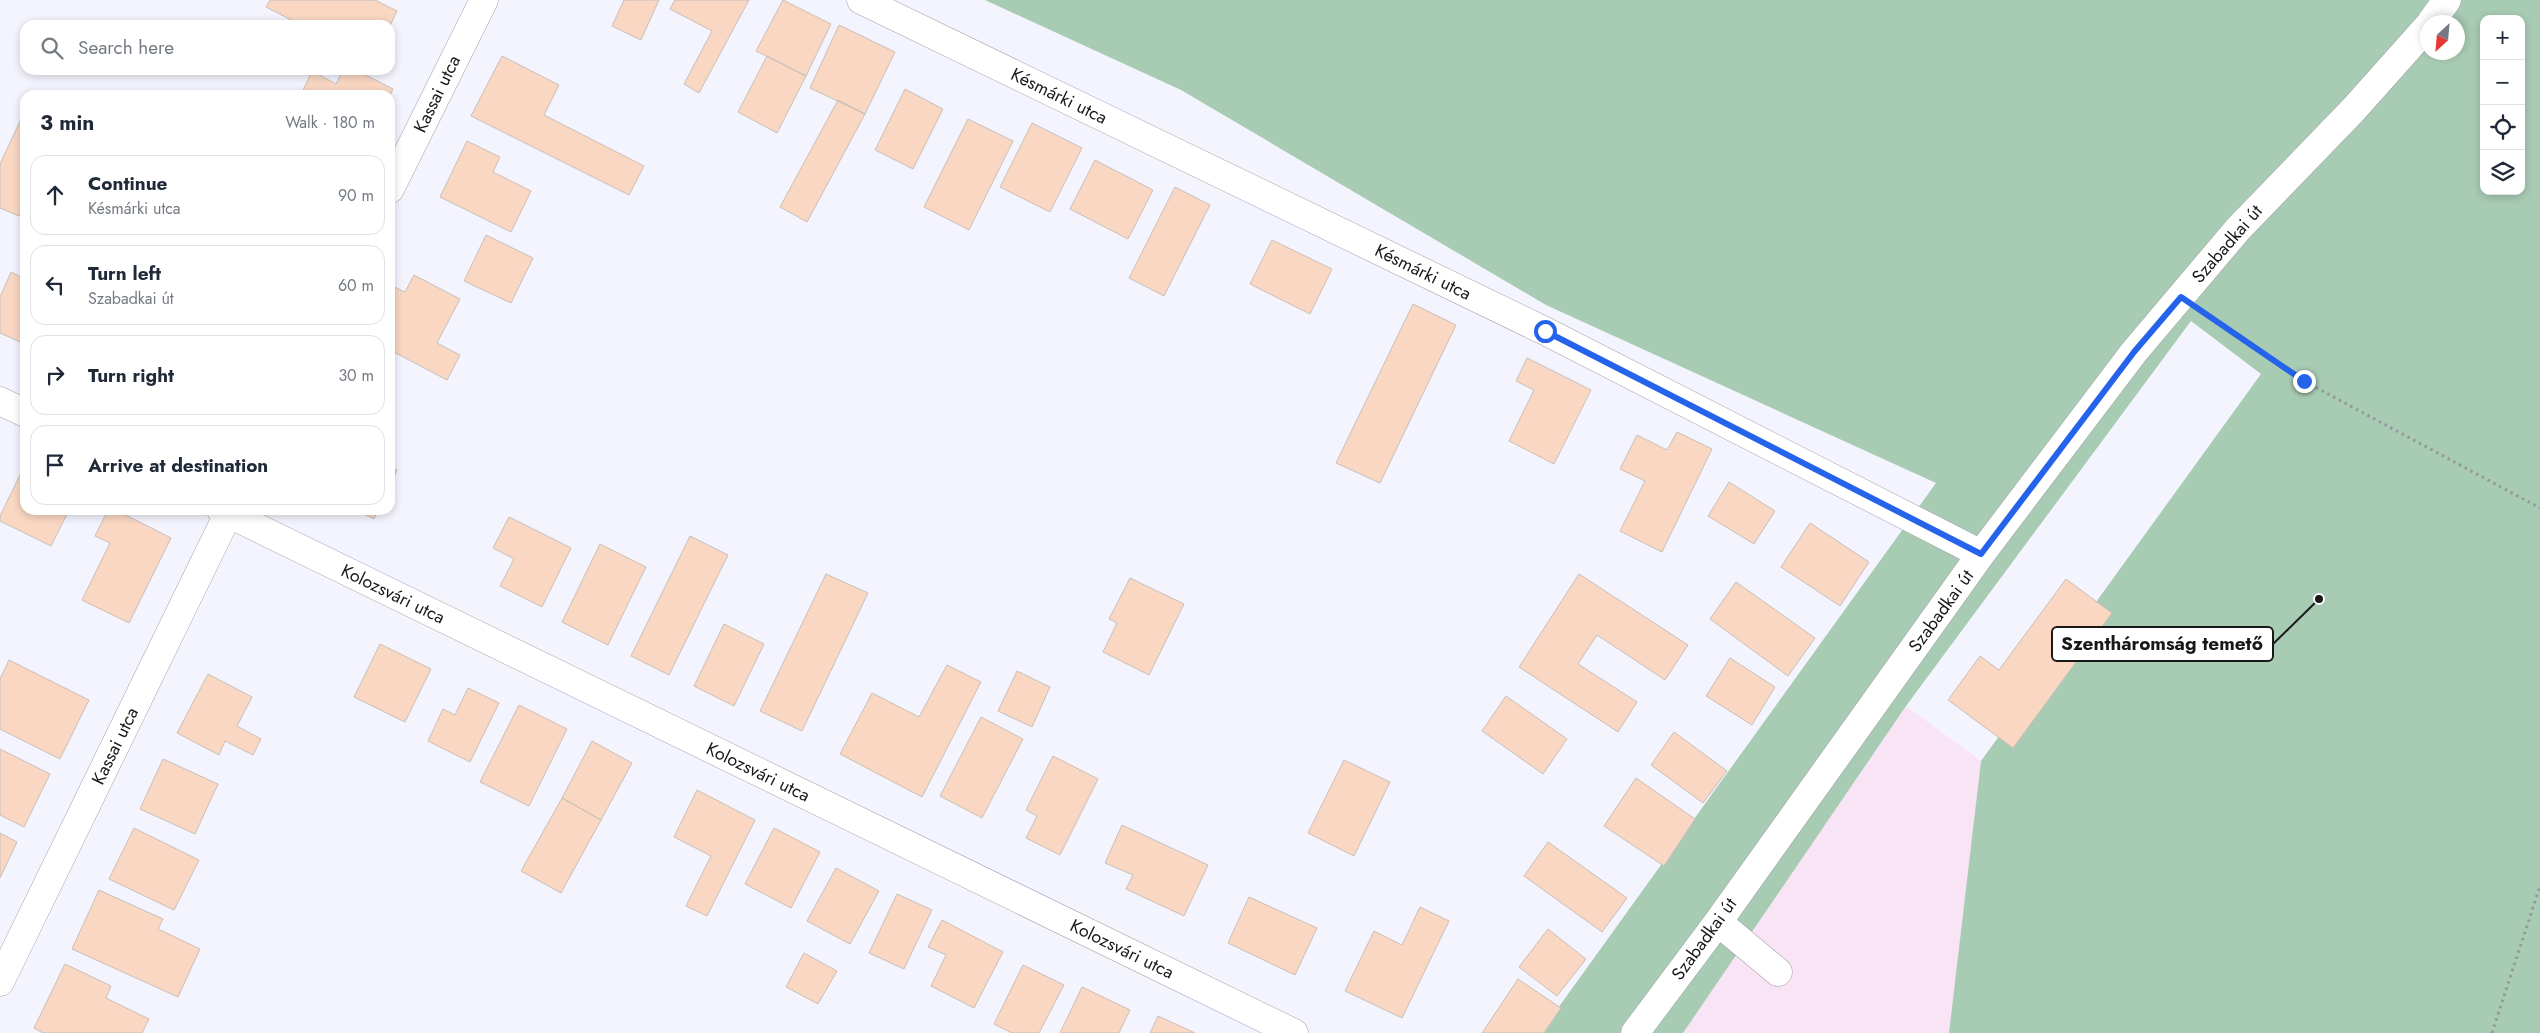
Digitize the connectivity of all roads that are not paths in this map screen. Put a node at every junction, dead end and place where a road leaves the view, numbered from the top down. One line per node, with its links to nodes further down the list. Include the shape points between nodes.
1 (484, 0): 6 (street, Kassai utca)
2 (861, 0): 11 (street, Késmárki utca, via 1545,331)
3 (2447, 0): 4 (street)
4 (2436, 15)
5 (2420, 35): 11 (street, Szabadkai út, via 2354,109 2238,228 2134,352)
6 (395, 179)
7 (0, 401): 8 (street)
8 (20, 411)
9 (225, 515): 14 (street, Kassai utca)
10 (235, 515): 15 (street, Kolozsvári utca)
11 (1981, 554): 12 (street, Szabadkai út)
12 (1718, 922): 13 (street); 16 (street, Szabadkai út)
13 (1778, 972)
14 (0, 982)
15 (1294, 1033)
16 (1635, 1033)

